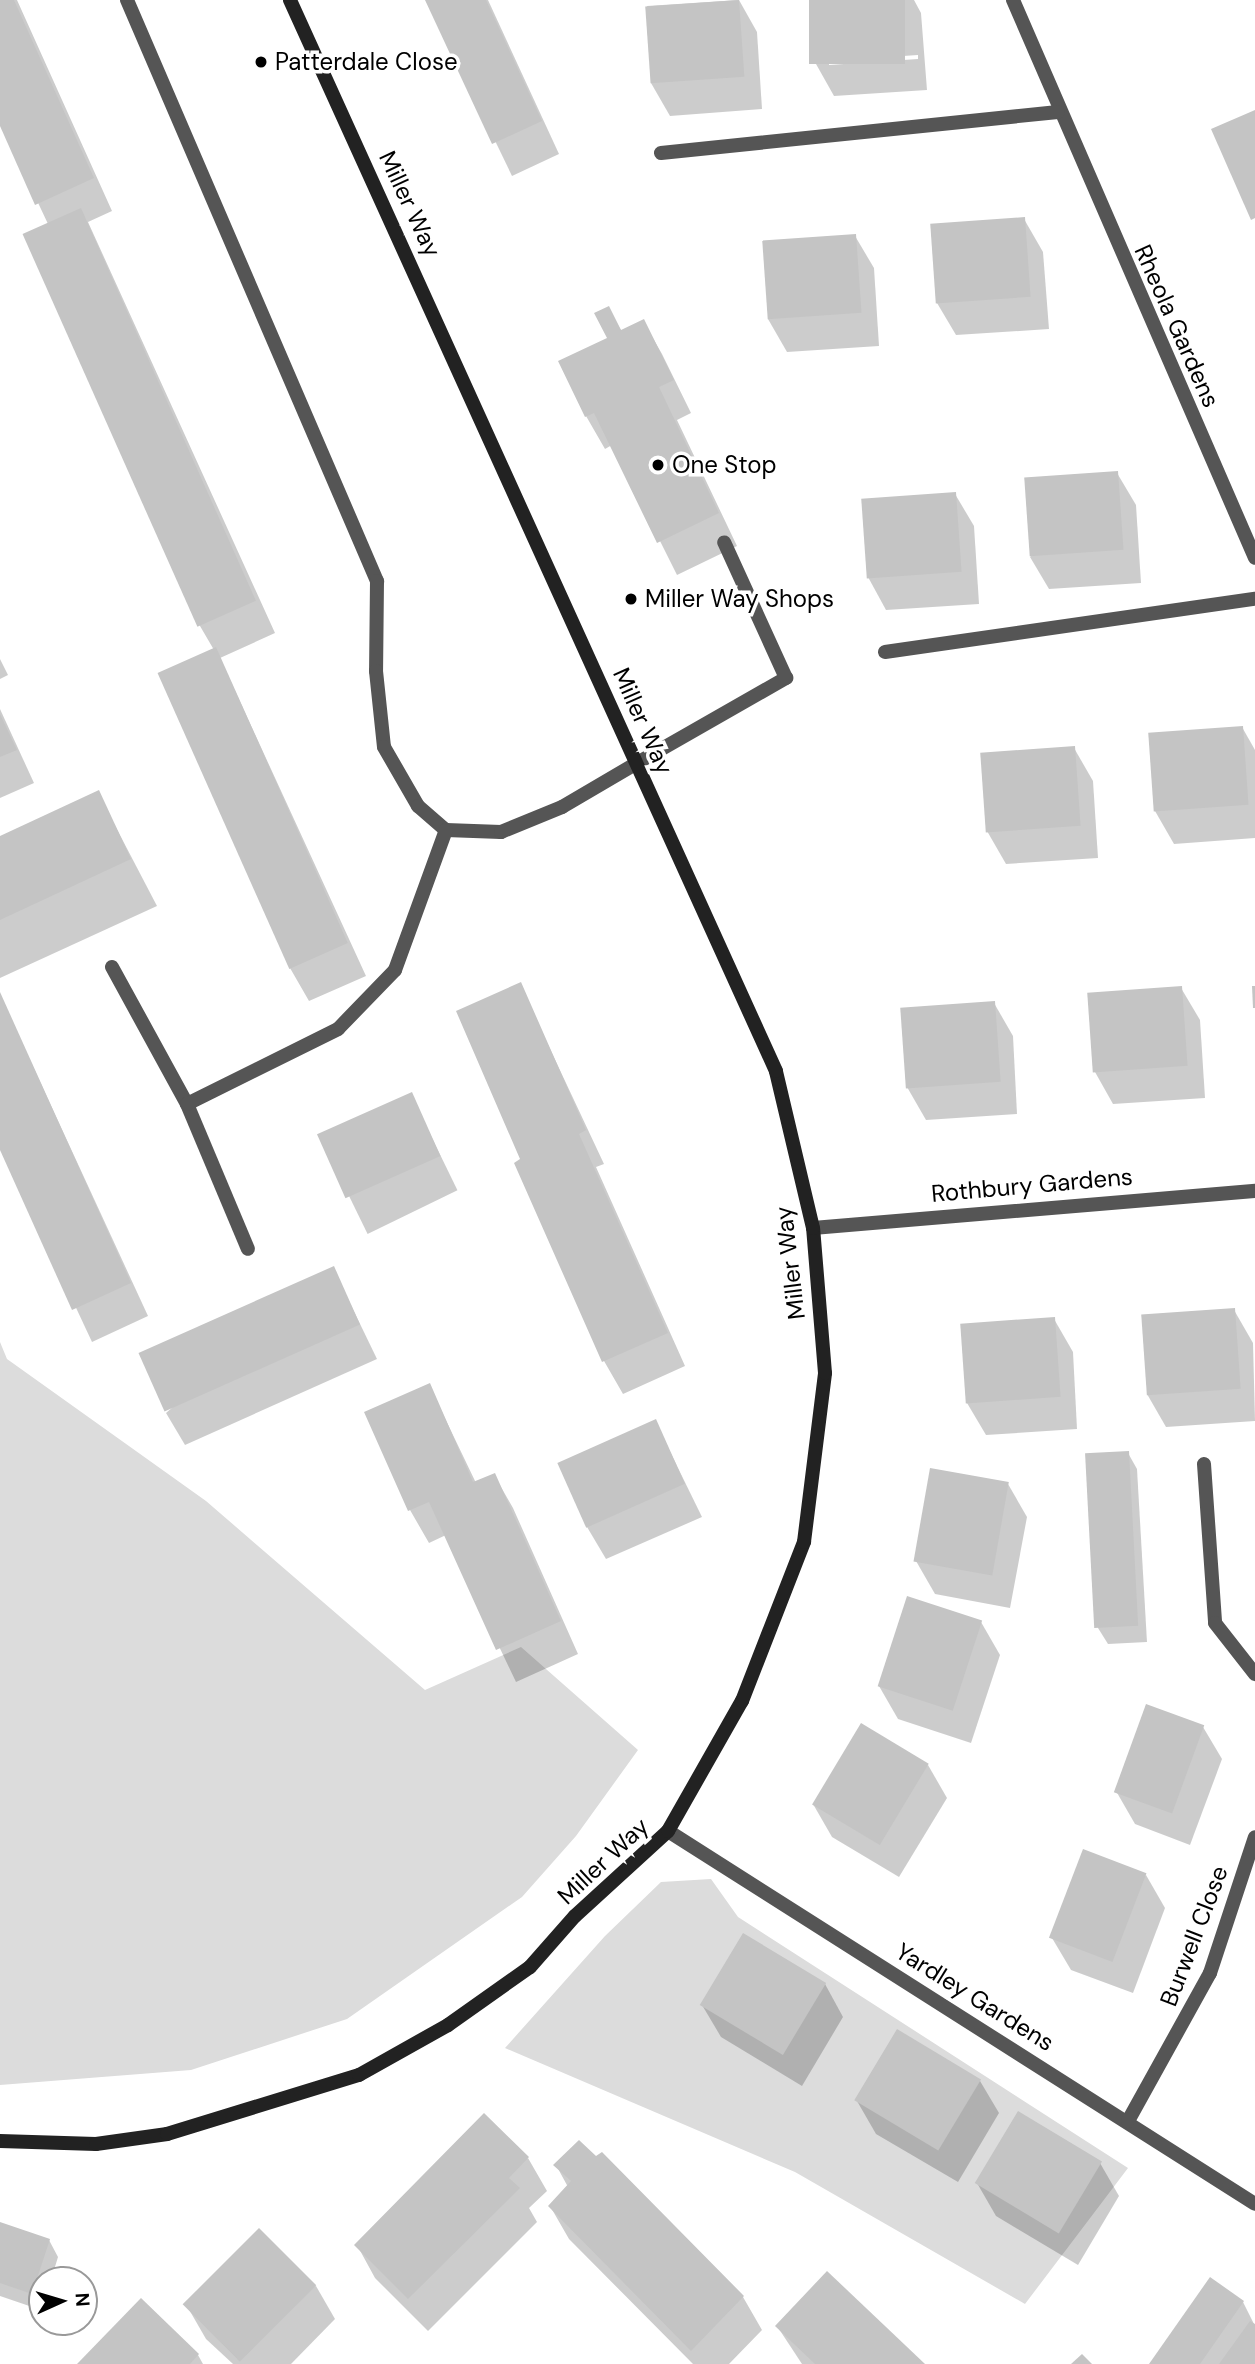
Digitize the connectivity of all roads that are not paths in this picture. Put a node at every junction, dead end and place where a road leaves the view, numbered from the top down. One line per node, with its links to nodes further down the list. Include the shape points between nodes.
1 (127, 0): 11 (street, via 377,582 376,671 384,747 418,806)
2 (290, 0): 10 (street, Miller Way)
3 (1013, 0): 4 (street, Rheola Gardens)
4 (1058, 112): 5 (street); 7 (street, Rheola Gardens)
5 (661, 153)
6 (724, 542): 10 (street, via 786,678)
7 (1255, 558)
8 (1255, 599): 9 (street)
9 (885, 652)
10 (637, 763): 11 (street, via 562,807 501,832); 15 (street, Miller Way, via 776,1071)
11 (446, 830): 13 (street, via 395,970 338,1029)
12 (112, 967): 13 (street)
13 (187, 1104): 16 (street)
14 (1255, 1191): 15 (street, Rothbury Gardens)
15 (813, 1228): 19 (street, Miller Way, via 825,1373 804,1542 742,1701)
16 (248, 1249)
17 (1204, 1464): 18 (street, via 1215,1623)
18 (1255, 1674)
19 (668, 1831): 21 (street, Yardley Gardens); 22 (street, Miller Way, via 575,1916 530,1967 448,2025 359,2075 167,2134 96,2144)
20 (1255, 1837): 21 (street, Burwell Close, via 1210,1973)
21 (1128, 2120): 23 (street, Yardley Gardens)
22 (0, 2141)
23 (1255, 2204)

